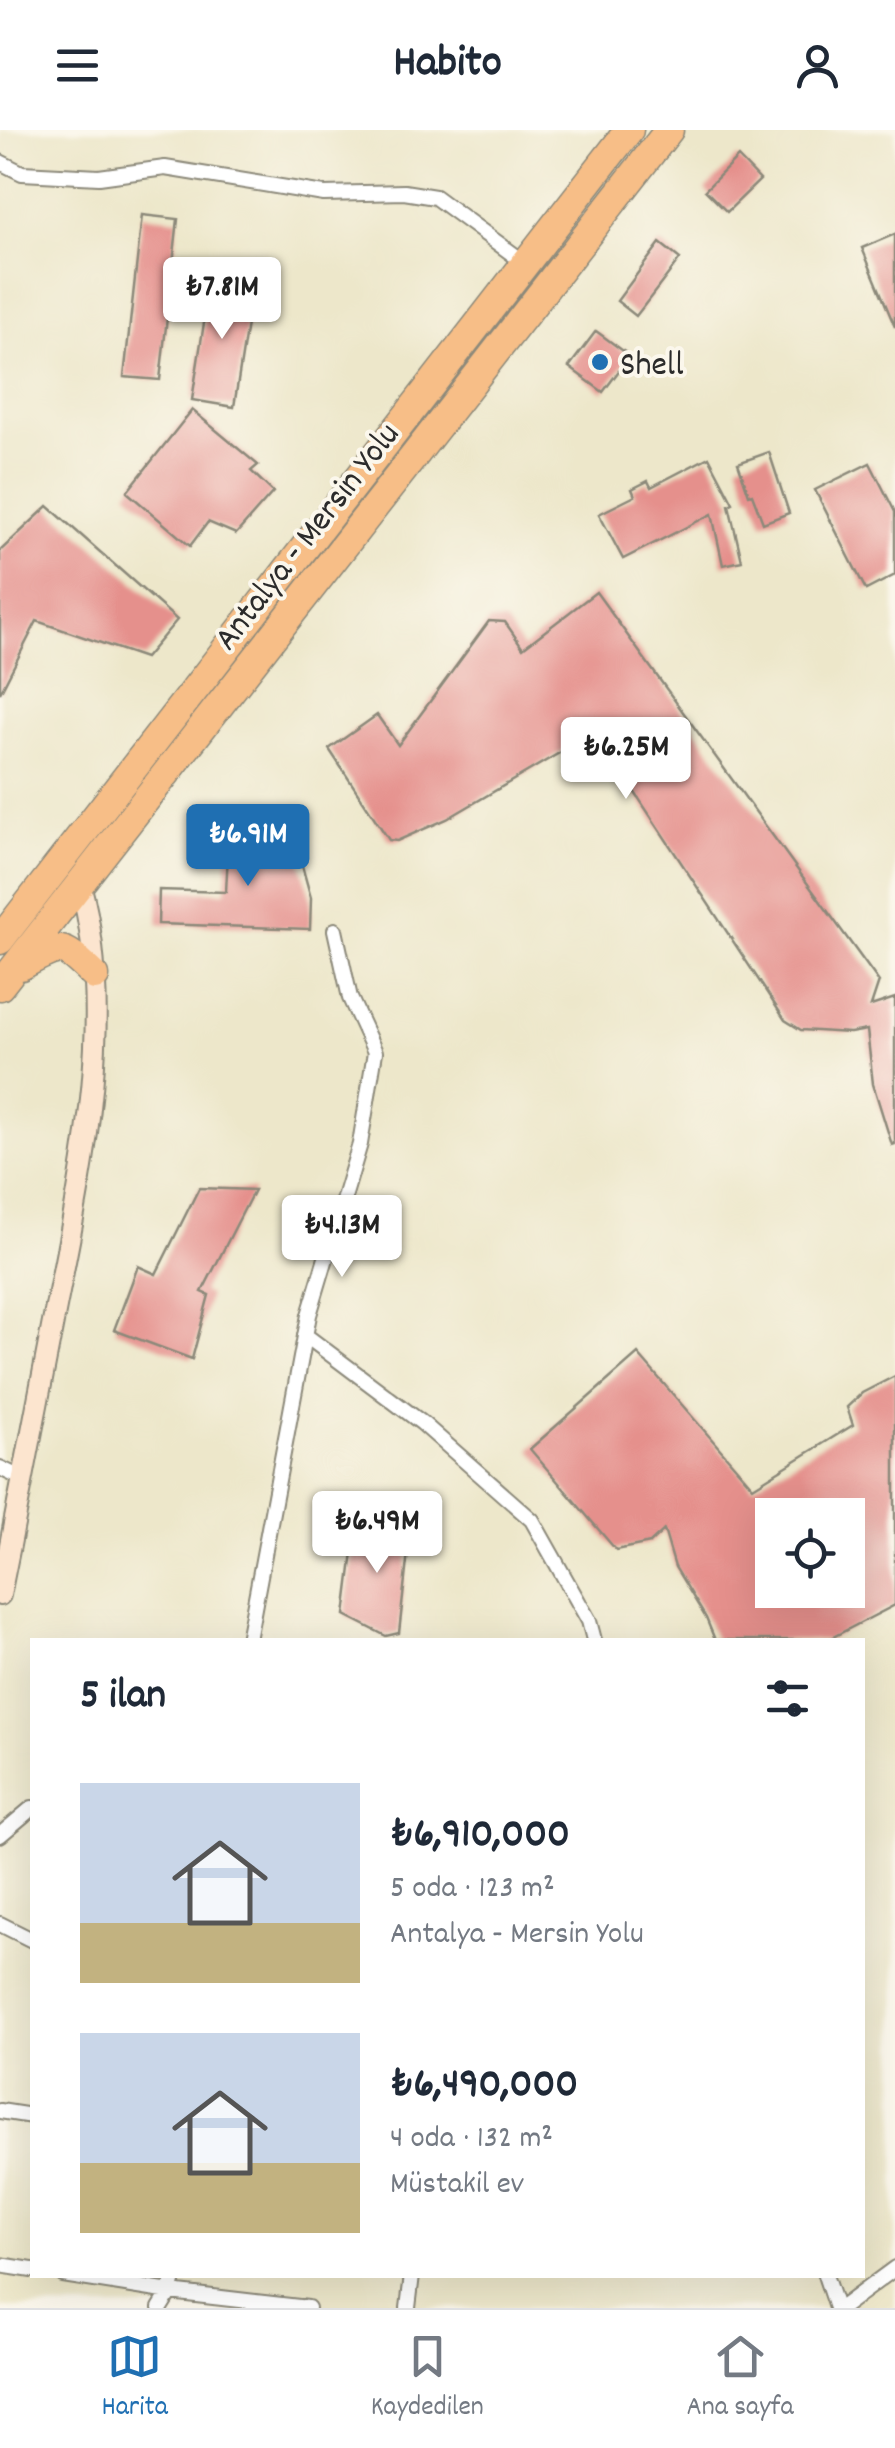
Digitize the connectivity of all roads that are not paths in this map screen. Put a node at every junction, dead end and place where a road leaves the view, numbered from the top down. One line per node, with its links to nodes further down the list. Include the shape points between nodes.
1 (630, 130): 4 (highway, Antalya - Mersin Yolu)
2 (669, 130): 6 (highway, Antalya - Mersin Yolu)
3 (0, 162): 4 (street, via 22,173 99,177 165,168 324,194 404,192 435,198)
4 (525, 263): 5 (highway, Antalya - Mersin Yolu)
5 (57, 865): 6 (highway); 8 (highway, Antalya - Mersin Yolu)
6 (80, 884): 9 (street); 10 (highway, Antalya - Mersin Yolu)
7 (335, 930): 11 (street, via 350,998 374,1052 360,1144)
8 (0, 940)
9 (95, 976): 10 (highway, via 61,948); 13 (street, via 87,1131)
10 (5, 979)
11 (306, 1334): 15 (street); 16 (street, via 422,1422 532,1520)
12 (0, 1468): 13 (street)
13 (23, 1478): 14 (street)
14 (0, 1595)
15 (248, 1638)
16 (593, 1638)
17 (30, 1810): 18 (street)
18 (0, 1835)
19 (0, 1924): 20 (street)
20 (30, 1939)
21 (0, 2111): 22 (street)
22 (30, 2116)
23 (0, 2265): 25 (street)
24 (895, 2268): 34 (street)
25 (30, 2270)
26 (82, 2278): 30 (street)
27 (174, 2278): 30 (street)
28 (412, 2278): 33 (street)
29 (826, 2278): 34 (street)
30 (170, 2292): 31 (street); 32 (street)
31 (160, 2308)
32 (308, 2308)
33 (408, 2308)
34 (839, 2308)

